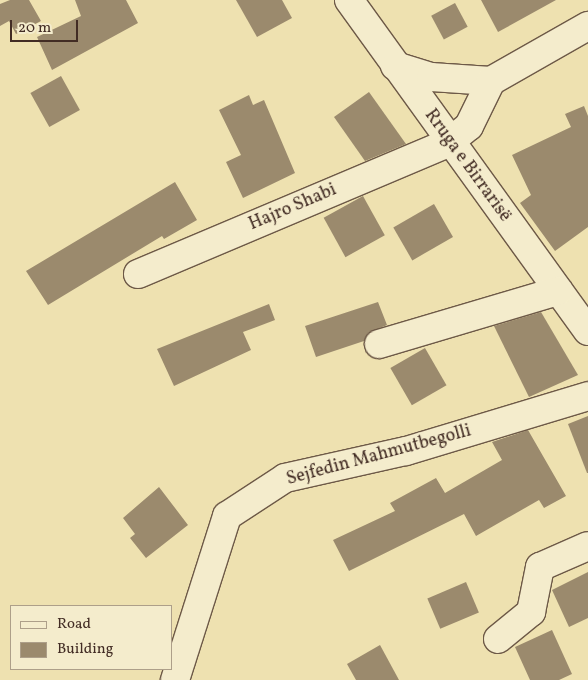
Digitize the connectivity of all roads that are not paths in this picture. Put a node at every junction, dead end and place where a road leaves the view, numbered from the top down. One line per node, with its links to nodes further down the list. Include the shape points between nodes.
1 (349, 0): 3 (street, Rruga e Birrarisë)
2 (588, 26): 4 (street)
3 (395, 66): 4 (street, via 431,77); 5 (street, Rruga e Birrarisë)
4 (490, 81): 5 (street, Hajro Shabi, via 469,126)
5 (448, 143): 6 (street, Hajro Shabi); 7 (street, Rruga e Birrarisë)
6 (138, 274)
7 (558, 291): 8 (street, Rruga e Birrarisë); 9 (street)
8 (588, 330)
9 (378, 344)
10 (588, 396): 13 (street, Sejfedin Mahmutbegolli, via 406,451 285,478 227,516)
11 (588, 546): 12 (street, via 540,568 531,612)
12 (498, 639)
13 (175, 680)

